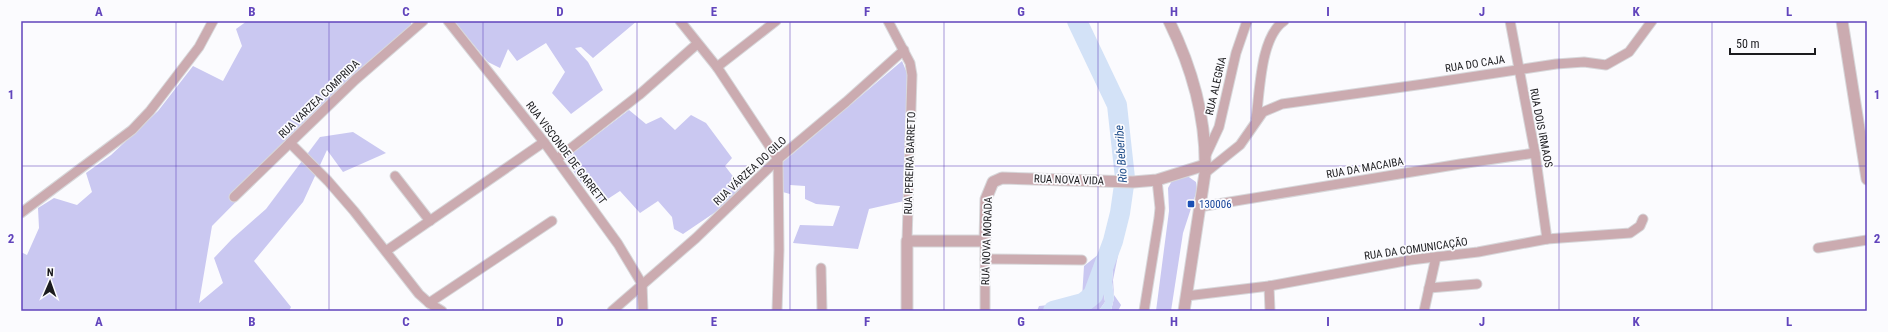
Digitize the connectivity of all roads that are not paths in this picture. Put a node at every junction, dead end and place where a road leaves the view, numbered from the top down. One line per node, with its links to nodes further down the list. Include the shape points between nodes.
1 (213, 21): 31 (street, via 199,47 150,111 132,130)
2 (423, 21): 19 (street, RUA VARZEA COMPRIDA, via 355,80)
3 (448, 21): 18 (street, RUA VISCONDE DE GARRETT)
4 (680, 21): 13 (street)
5 (776, 21): 15 (street)
6 (888, 21): 14 (street, RUA PEREIRA BARRETO)
7 (1169, 21): 24 (street, via 1196,92 1205,135)
8 (1247, 21): 24 (street, RUA ALEGRIA, via 1236,53 1219,127)
9 (1284, 21): 17 (street, via 1272,33 1266,54)
10 (1510, 21): 16 (street, RUA DOIS IRMAOS)
11 (1652, 21): 16 (street, RUA DO CAJA, via 1629,52 1606,65 1574,62)
12 (1842, 21): 23 (street)
13 (697, 44): 15 (street); 21 (street, via 639,95)
14 (904, 50): 22 (street, RUA VÁRZEA DO GILO); 37 (street, RUA PEREIRA BARRETO, via 912,75)
15 (717, 67): 22 (street)
16 (1518, 70): 17 (street, RUA DO CAJA, via 1282,104 1262,112); 20 (street, RUA DOIS IRMAOS)
17 (1256, 119): 24 (street, via 1240,145)
18 (544, 142): 21 (street, RUA VISCONDE DE GARRETT); 33 (street)
19 (290, 143): 29 (street, RUA VARZEA COMPRIDA); 40 (street, via 341,195)
20 (1534, 153): 30 (street, RUA DA MACAIBA); 35 (street, RUA DOIS IRMAOS)
21 (557, 159): 45 (street, RUA VISCONDE DE GARRETT, via 618,244)
22 (778, 159): 45 (street, RUA VÁRZEA DO GILO, via 696,238); 54 (street)
23 (1866, 159): 27 (street)
24 (1205, 164): 28 (street, RUA NOVA VIDA); 30 (street)
25 (395, 176): 33 (street)
26 (1002, 178): 28 (street, RUA NOVA VIDA, via 1114,182); 38 (street, RUA NOVA MORADA, via 993,182 986,199)
27 (1867, 179)
28 (1157, 180): 58 (street, via 1160,208)
29 (234, 197)
30 (1199, 207): 49 (street)
31 (21, 213)
32 (1643, 219): 35 (street, RUA DA COMUNICAÇÃO, via 1640,226 1630,233)
33 (430, 221): 40 (street)
34 (552, 221): 50 (street)
35 (1547, 239): 41 (street, RUA DA COMUNICAÇÃO)
36 (1867, 240): 39 (street)
37 (907, 241): 38 (street); 56 (street, RUA PEREIRA BARRETO)
38 (985, 241): 42 (street, RUA NOVA MORADA)
39 (1818, 248)
40 (386, 251): 50 (street)
41 (1436, 257): 47 (street, RUA DA COMUNICAÇÃO); 48 (street)
42 (985, 259): 43 (street); 57 (street, RUA NOVA MORADA)
43 (1082, 260)
44 (821, 268): 55 (street)
45 (642, 284): 52 (street, RUA VÁRZEA DO GILO); 53 (street, RUA VISCONDE DE GARRETT)
46 (1477, 284): 48 (street)
47 (1270, 286): 49 (street, RUA DA COMUNICAÇÃO); 60 (street)
48 (1429, 288): 61 (street)
49 (1186, 296): 59 (street)
50 (429, 303): 51 (street)
51 (442, 311)
52 (612, 311)
53 (643, 311)
54 (777, 311)
55 (822, 311)
56 (907, 311)
57 (985, 311)
58 (1144, 311)
59 (1184, 311)
60 (1270, 311)
61 (1424, 311)

